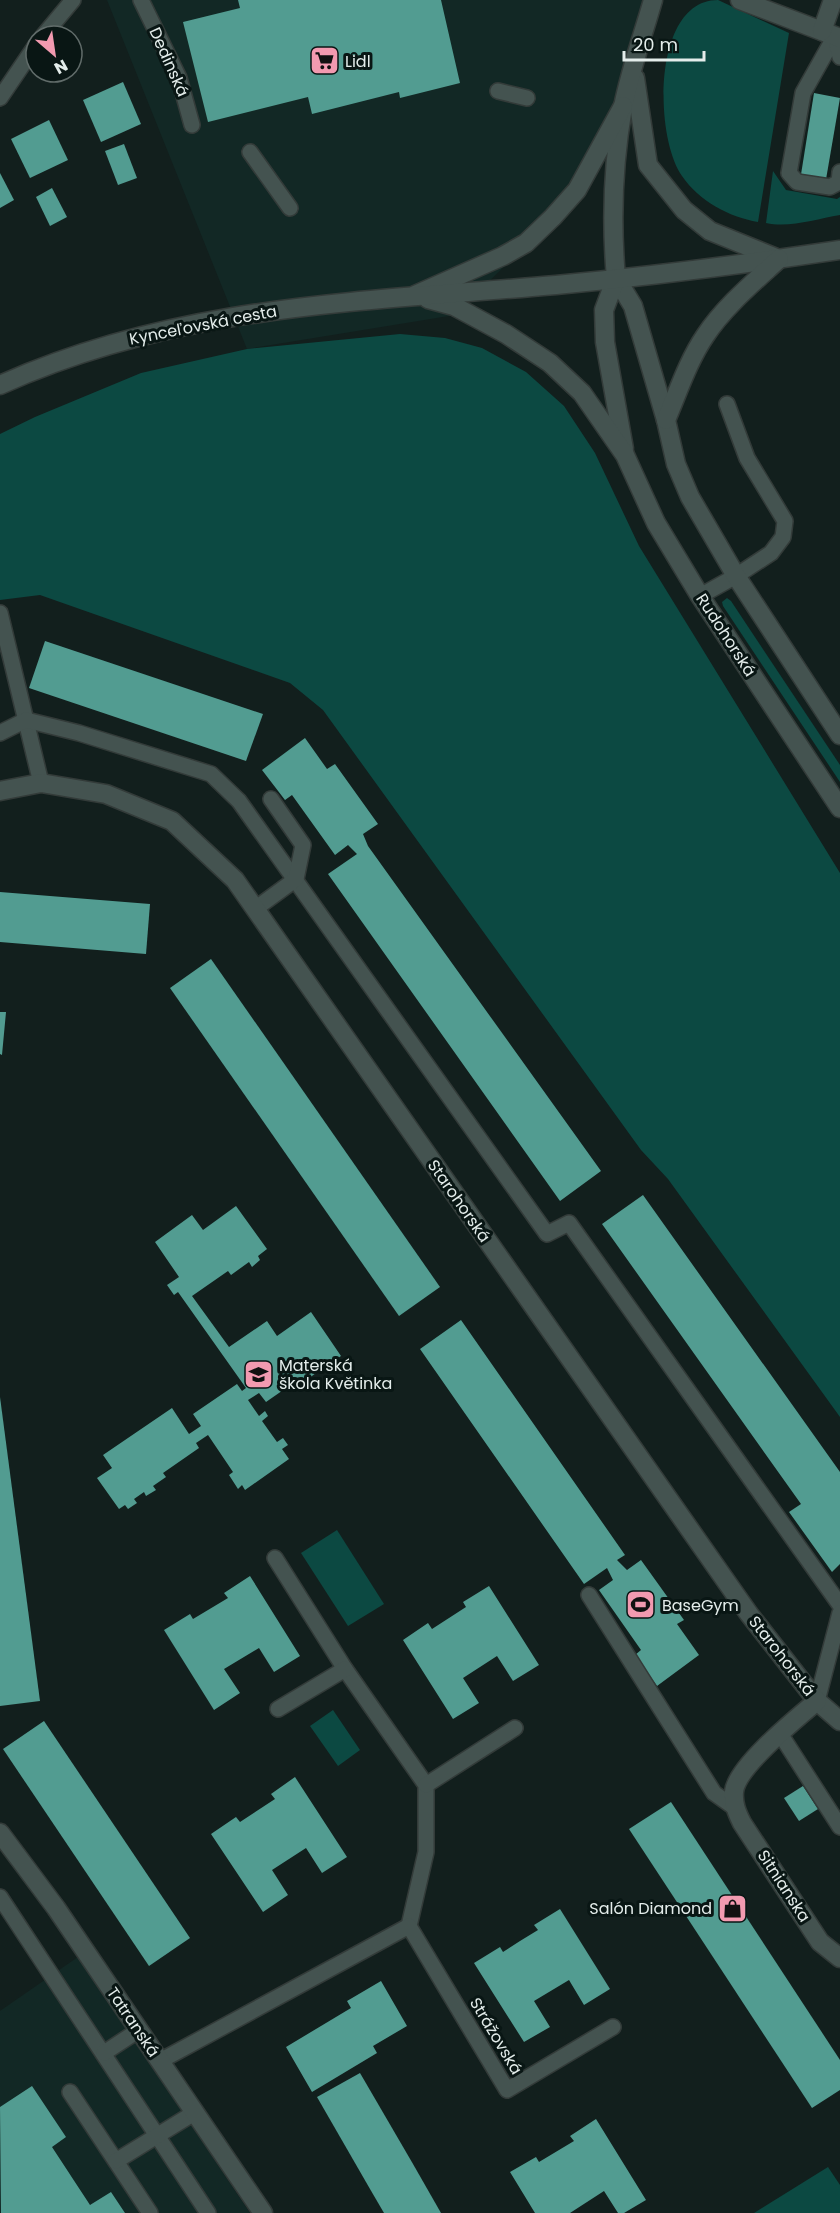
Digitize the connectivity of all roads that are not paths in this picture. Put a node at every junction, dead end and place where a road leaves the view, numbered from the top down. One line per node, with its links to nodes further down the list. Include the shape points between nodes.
1 (73, 0): 6 (lane)
2 (141, 0): 15 (lane, Dedinská, via 179,78)
3 (653, 0): 10 (street)
4 (740, 0): 7 (street)
5 (833, 0): 7 (street)
6 (53, 24)
7 (832, 35): 8 (lane); 17 (lane, via 803,93 789,173 797,182 830,187 838,182)
8 (840, 57)
9 (24, 63): 12 (lane)
10 (633, 70): 14 (street); 20 (street, via 648,165 684,210 711,231)
11 (498, 91): 13 (lane)
12 (0, 98)
13 (527, 98)
14 (623, 106): 21 (street, via 612,233); 22 (street, via 577,190 526,243)
15 (192, 125)
16 (250, 152): 18 (lane)
17 (840, 172)
18 (290, 208)
19 (840, 250): 20 (street, Kynceľovská cesta)
20 (779, 259): 21 (street, Kynceľovská cesta); 25 (street, via 706,334)
21 (616, 278): 22 (street, Kynceľovská cesta); 25 (street, via 633,306); 26 (street, Rudohorská, via 604,310 605,342)
22 (414, 296): 23 (street, Kynceľovská cesta, via 259,312 160,330 95,348); 26 (street, Rudohorská, via 454,306 550,363 582,393)
23 (0, 385)
24 (727, 404): 27 (lane, via 747,458 785,521 783,537 771,553)
25 (666, 420): 27 (street, via 676,464 690,497)
26 (625, 455): 28 (street, Rudohorská, via 656,523)
27 (736, 576): 28 (lane); 32 (street)
28 (700, 596): 36 (street, Rudohorská)
29 (0, 613): 30 (lane)
30 (26, 720): 31 (lane); 33 (lane); 37 (lane, via 211,774 239,801)
31 (0, 733)
32 (840, 735)
33 (41, 783): 34 (street, Starohorská); 38 (street, Starohorská, via 106,794 172,821 235,880)
34 (0, 790)
35 (271, 799): 37 (lane, via 303,845)
36 (840, 808)
37 (296, 879): 38 (lane); 41 (lane, via 547,1234 569,1223)
38 (255, 909): 44 (street, Starohorská, via 749,1614)
39 (275, 1557): 43 (lane)
40 (589, 1595): 50 (lane, via 714,1793)
41 (840, 1605)
42 (840, 1612): 44 (lane)
43 (345, 1670): 45 (lane); 49 (lane)
44 (817, 1701): 46 (street, Starohorská); 48 (street, Starohorská)
45 (278, 1709)
46 (840, 1721)
47 (515, 1728): 49 (lane)
48 (779, 1732): 50 (street, Starohorská, via 750,1763 734,1790); 51 (lane)
49 (426, 1785): 54 (lane, via 426,1852)
50 (735, 1808): 55 (street, Sitnianska, via 820,1942)
51 (840, 1827)
52 (3, 1844): 57 (street, Tatranská, via 56,1908)
53 (0, 1897): 58 (lane)
54 (409, 1926): 56 (lane, Strážovská, via 507,2090); 59 (lane)
55 (840, 1958)
56 (613, 2027)
57 (139, 2031): 58 (lane); 59 (street, Tatranská)
58 (104, 2053): 62 (lane)
59 (160, 2061): 61 (street, Tatranská)
60 (70, 2092): 63 (lane)
61 (194, 2113): 62 (lane); 66 (street, Tatranská)
62 (158, 2135): 63 (lane); 65 (lane)
63 (116, 2161): 64 (lane)
64 (150, 2213)
65 (208, 2213)
66 (262, 2213)

